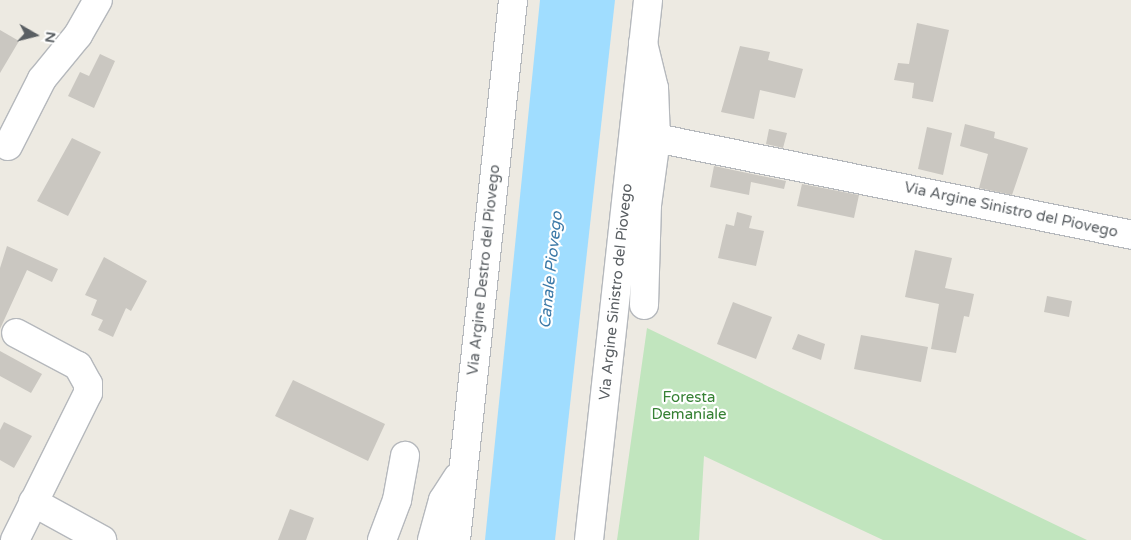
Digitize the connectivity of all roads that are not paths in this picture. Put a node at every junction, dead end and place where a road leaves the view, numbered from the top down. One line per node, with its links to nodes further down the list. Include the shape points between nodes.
1 (98, 0): 6 (street, via 78,35 42,79)
2 (513, 0): 12 (street, Via Argine Destro del Piovego, via 481,285 466,465)
3 (648, 0): 4 (street, Via Argine Sinistro del Piovego)
4 (643, 43): 5 (street, Via Argine Sinistro del Piovego, via 654,88); 16 (street, Via Argine Sinistro del Piovego)
5 (656, 138): 7 (street, Via Argine Sinistro del Piovego); 8 (street, Via Argine Sinistro del Piovego, via 648,205)
6 (8, 146)
7 (1131, 235)
8 (644, 305)
9 (16, 333): 11 (street, via 78,366 88,384 85,402)
10 (405, 456): 15 (street, via 397,500)
11 (33, 502): 13 (street); 14 (street)
12 (450, 538)
13 (15, 540)
14 (102, 540)
15 (382, 540)
16 (588, 540)

